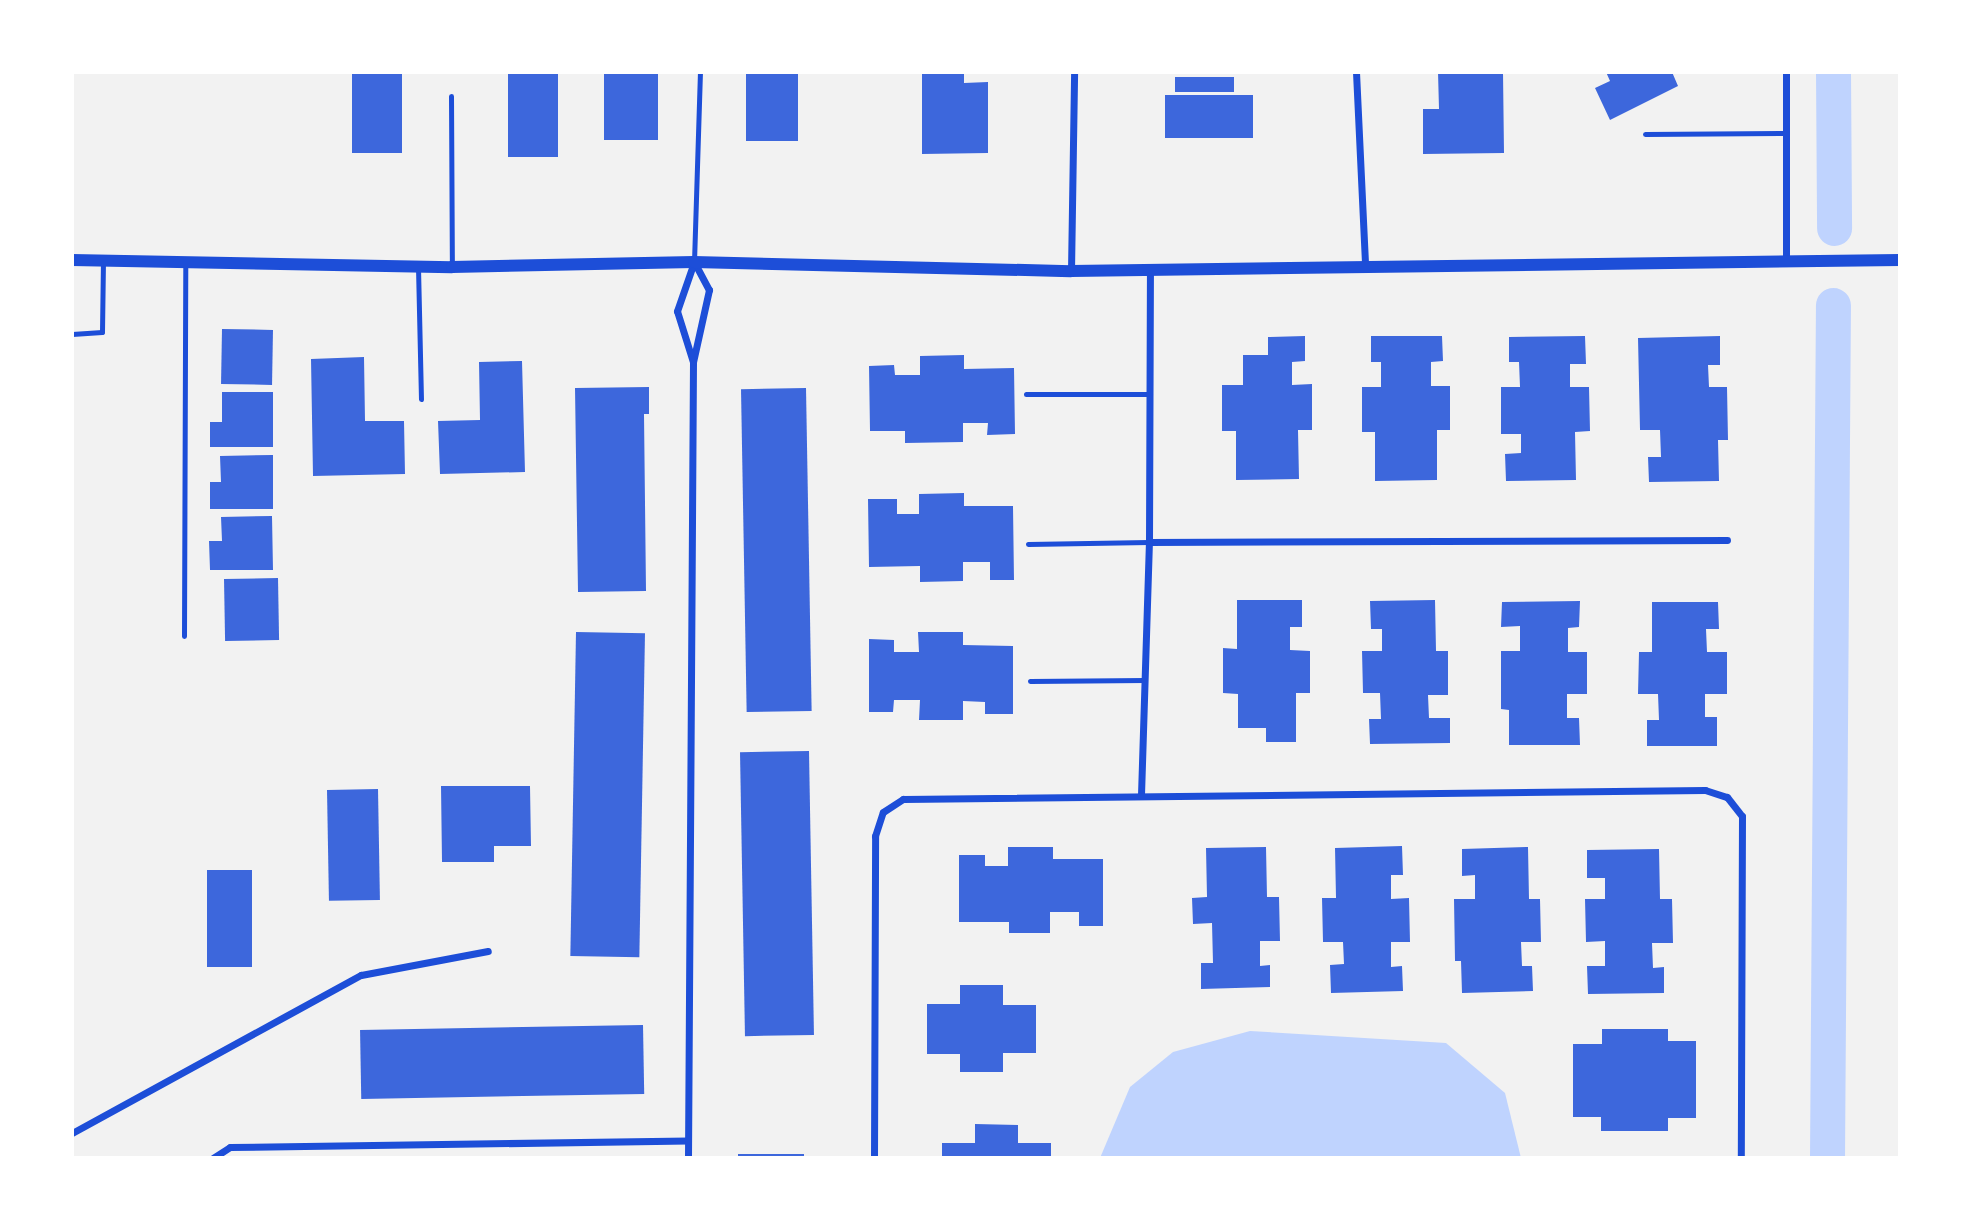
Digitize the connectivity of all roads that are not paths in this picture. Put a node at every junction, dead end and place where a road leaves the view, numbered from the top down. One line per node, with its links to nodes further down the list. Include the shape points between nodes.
1 (700, 72): 13 (lane)
2 (1074, 72): 18 (street)
3 (1356, 72): 16 (street)
4 (1786, 72): 6 (street)
5 (451, 96): 15 (lane)
6 (1786, 133): 7 (lane); 9 (street)
7 (1646, 134)
8 (72, 260): 11 (street)
9 (1786, 260): 10 (street); 16 (street)
10 (1900, 260)
11 (103, 261): 12 (street); 19 (lane, via 102,332)
12 (185, 262): 14 (street); 27 (lane)
13 (694, 262): 15 (street); 18 (street); 20 (street, via 677,311); 20 (street, via 709,290)
14 (418, 267): 15 (street); 23 (lane)
15 (452, 267)
16 (1365, 267): 17 (street)
17 (1150, 270): 18 (street); 22 (street)
18 (1071, 271)
19 (72, 334)
20 (693, 362): 33 (street)
21 (1026, 394): 22 (lane)
22 (1150, 394): 25 (street)
23 (421, 399)
24 (1727, 540): 25 (street)
25 (1149, 542): 26 (lane); 28 (street)
26 (1028, 544)
27 (184, 636)
28 (1145, 680): 29 (lane); 30 (street)
29 (1031, 681)
30 (1141, 795): 36 (street, via 903,799 883,813 875,836); 37 (street, via 1705,790 1727,797 1742,816)
31 (488, 951): 32 (street, via 361,975)
32 (72, 1133)
33 (688, 1141): 34 (street, via 230,1147); 35 (street)
34 (213, 1158)
35 (688, 1158)
36 (874, 1158)
37 (1741, 1158)

